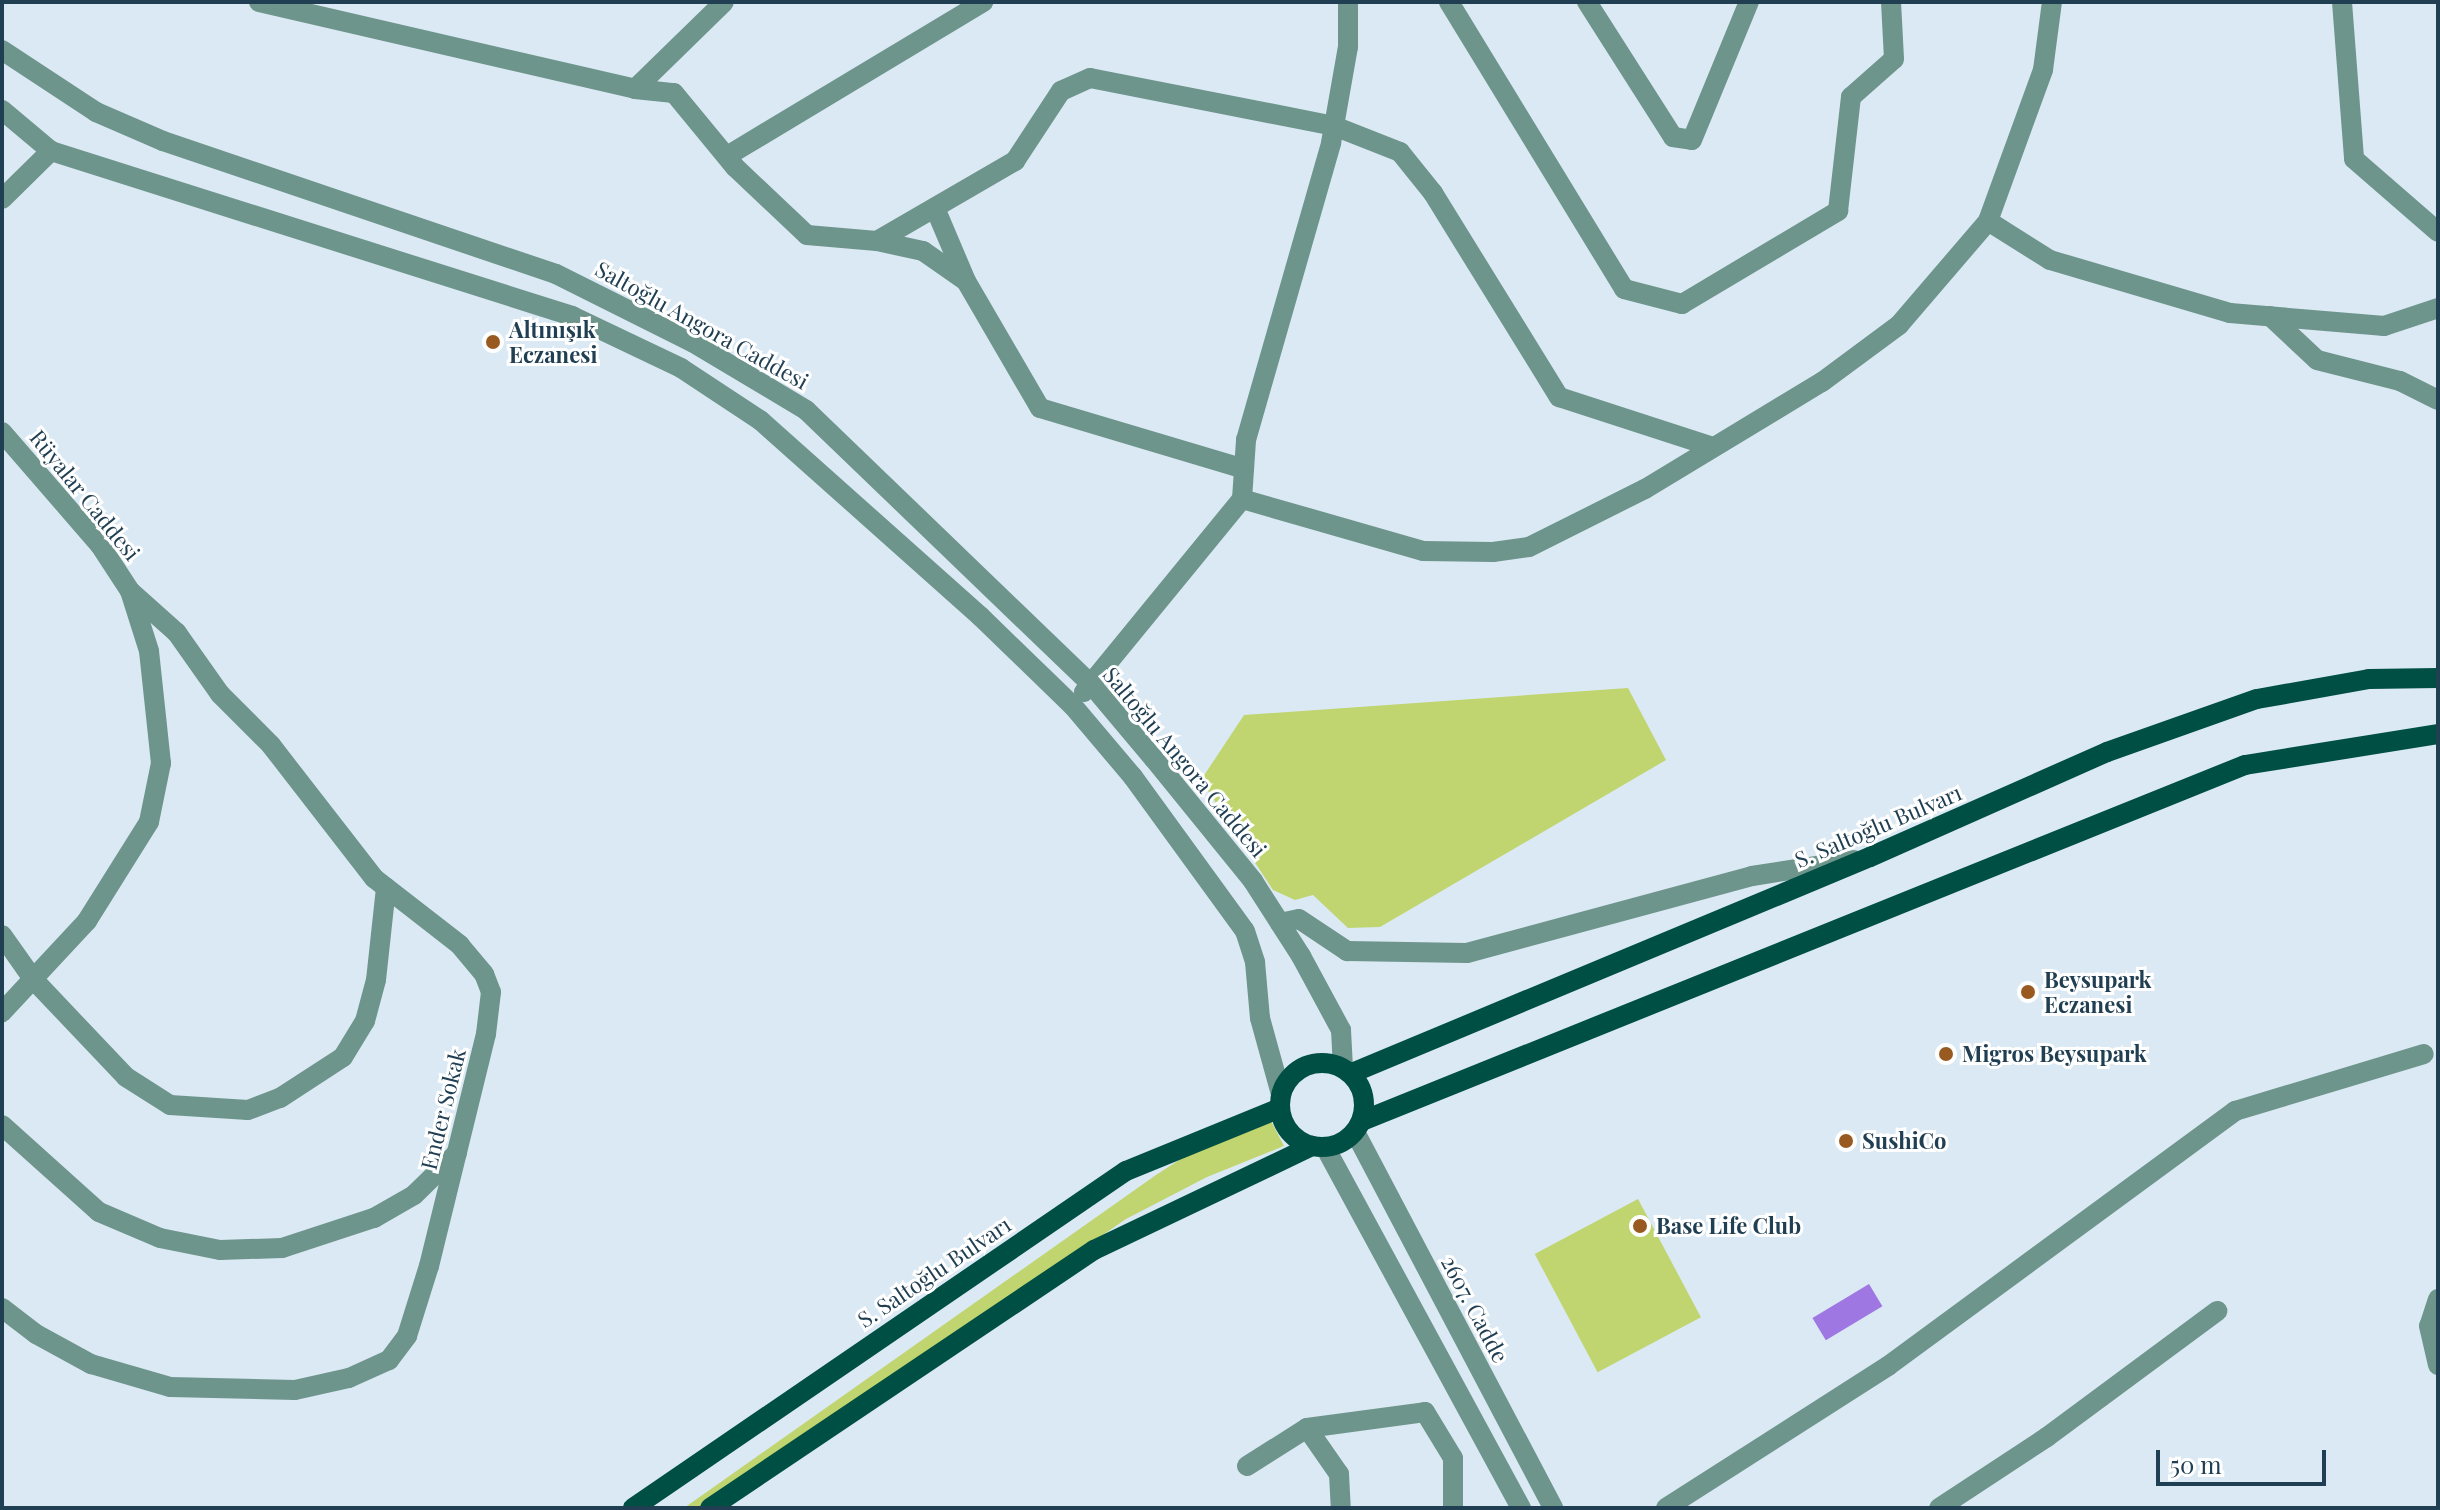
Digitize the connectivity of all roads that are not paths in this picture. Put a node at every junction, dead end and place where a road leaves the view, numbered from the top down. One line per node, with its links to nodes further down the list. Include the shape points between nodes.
1 (259, 2): 12 (street)
2 (724, 2): 12 (street)
3 (983, 2): 16 (street)
4 (1348, 2): 14 (street, via 1348,47)
5 (1449, 2): 8 (street, via 1624,289 1682,304 1838,211 1851,97 1894,59)
6 (1587, 2): 7 (street, via 1673,137 1692,140)
7 (1749, 2)
8 (1891, 2)
9 (2052, 2): 19 (street, via 2043,70)
10 (2342, 2): 20 (street, via 2354,159)
11 (2, 50): 32 (street, Saltoğlu Angora Caddesi, via 96,112 163,141 498,251 610,298 692,342 806,410)
12 (635, 89): 16 (street, via 674,93)
13 (2, 110): 15 (street)
14 (1334, 126): 18 (street, via 1090,78 1061,91 1015,161); 27 (street, via 1400,152 1433,193 1559,397); 28 (street, via 1304,249 1246,440)
15 (51, 151): 17 (street); 33 (street, via 517,296 681,368 784,439)
16 (727, 156): 21 (street, via 807,235)
17 (2, 199)
18 (935, 208): 21 (street); 22 (street)
19 (1988, 221): 24 (street, via 2050,260 2230,313); 27 (street, via 1899,325 1822,382)
20 (2438, 232)
21 (877, 241): 22 (street, via 923,251)
22 (966, 281): 28 (street, via 1040,408)
23 (2438, 308): 24 (street, via 2384,326)
24 (2270, 316): 25 (street, via 2317,360 2400,381)
25 (2438, 400)
26 (2, 432): 30 (street, Rüyalar Caddesi, via 100,545)
27 (1713, 447): 29 (street, via 1562,535 1493,552 1423,551)
28 (1244, 469): 29 (street)
29 (1242, 499): 32 (street)
30 (130, 591): 36 (street, Ender Sokak, via 177,633 220,694 271,745 344,845); 39 (street, Rüyalar Caddesi, via 149,651 161,763 149,822 87,921)
31 (2438, 678): 35 (main road, S. Saltoğlu Bulvarı, via 2369,679 2257,699 2107,752)
32 (1091, 684): 33 (street); 37 (street, Saltoğlu Angora Caddesi, via 1253,881)
33 (1073, 706): 43 (street, via 1152,801 1245,931)
34 (2438, 734): 45 (main road, via 2245,765)
35 (1870, 857): 37 (street, via 1752,876 1467,953 1347,951 1299,919); 42 (main road, S. Saltoğlu Bulvarı)
36 (386, 888): 39 (street, via 376,980 365,1021 343,1057 280,1098 248,1110 170,1105 126,1077); 47 (street, Ender Sokak, via 460,945 484,974 491,992 473,1101)
37 (1280, 923): 42 (street, Saltoğlu Angora Caddesi, via 1341,1030)
38 (2, 935): 39 (street)
39 (33, 979): 40 (street, Rüyalar Caddesi)
40 (2, 1012)
41 (2424, 1054): 56 (street, via 2235,1111 1888,1366)
42 (1347, 1070): 43 (main road, S. Saltoğlu Bulvarı, via 1310,1064 1297,1071); 45 (main road, via 1364,1095)
43 (1280, 1101): 46 (main road, via 1290,1132); 57 (main road, S. Saltoğlu Bulvarı, via 1126,1171)
44 (2, 1125): 47 (street, via 99,1212 160,1238 220,1250 282,1248 374,1218 414,1195)
45 (1358, 1126): 46 (main road); 48 (street, 2607. Cadde)
46 (1318, 1147): 51 (street); 58 (main road, via 1094,1250)
47 (457, 1153): 50 (street, Ender Sokak, via 407,1336 389,1360 349,1378 295,1390 170,1387 91,1364)
48 (1440, 1293): 51 (street); 62 (street, 2607. Cadde)
49 (2438, 1299): 53 (street, via 2429,1326)
50 (2, 1308)
51 (1412, 1308): 61 (street)
52 (2217, 1311): 63 (street, via 2047,1437)
53 (2438, 1365)
54 (1307, 1428): 55 (street); 59 (street, via 1339,1474); 60 (street, via 1425,1412 1453,1458)
55 (1247, 1466)
56 (1675, 1506)
57 (633, 1508)
58 (710, 1508)
59 (1341, 1508)
60 (1453, 1508)
61 (1521, 1508)
62 (1553, 1508)
63 (1939, 1508)

